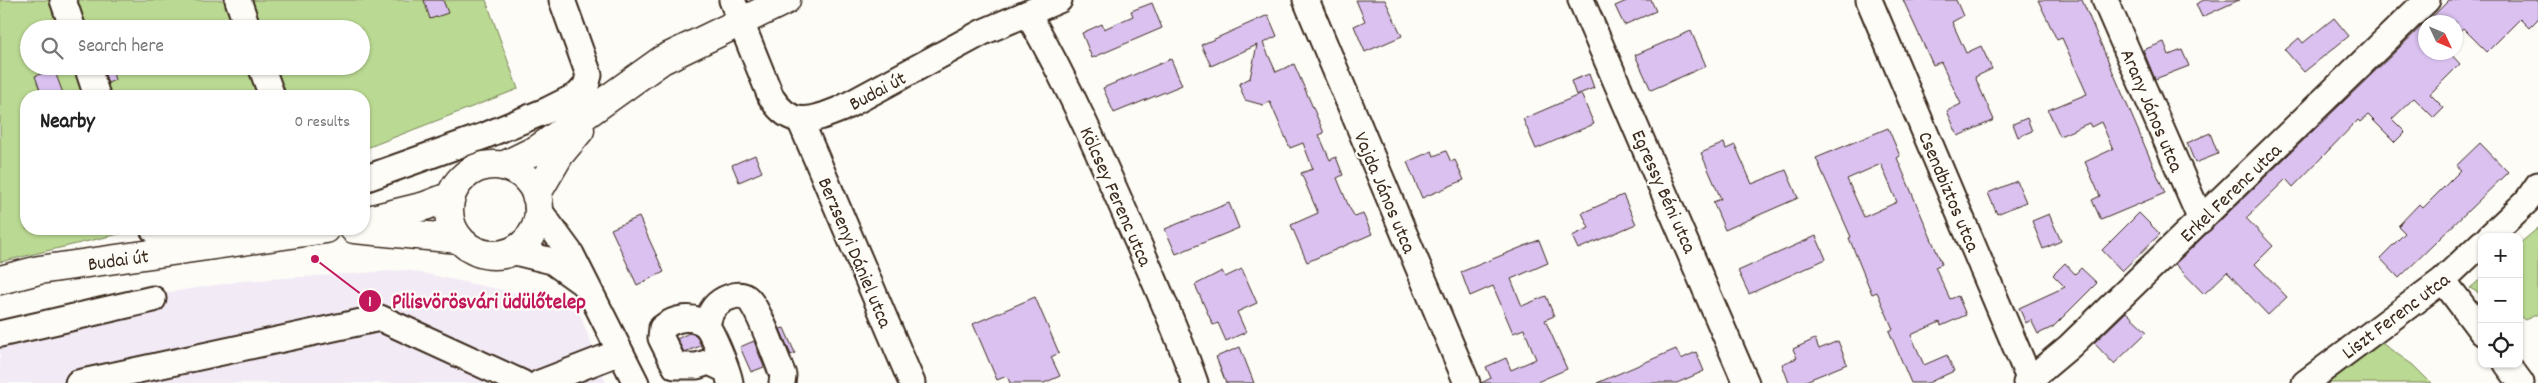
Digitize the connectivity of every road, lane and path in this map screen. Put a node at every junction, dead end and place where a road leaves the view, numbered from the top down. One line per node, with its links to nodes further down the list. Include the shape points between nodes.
1 (63, 0): 13 (street)
2 (238, 0): 14 (street)
3 (562, 0): 22 (street, via 589,75 586,86 578,94 484,136)
4 (786, 0): 11 (main road)
5 (1060, 0): 12 (street, Budai út)
6 (1306, 0): 52 (street, Vajda János utca)
7 (1582, 0): 53 (street, Egressy Béni utca)
8 (1869, 0): 44 (street, Csendbiztos utca)
9 (2105, 0): 27 (street, Arany János utca)
10 (2421, 3): 27 (street, Erkel Ferenc utca)
11 (736, 11): 19 (main road, via 662,60); 20 (street, via 771,97 779,110)
12 (1028, 14): 20 (street, Budai út, via 943,53 841,109 819,118); 51 (street, Kölcsey Ferenc utca, via 1060,69 1184,348)
13 (70, 20)
14 (245, 20)
15 (90, 75): 17 (street)
16 (264, 75): 18 (street)
17 (95, 90)
18 (270, 90)
19 (599, 108): 21 (main road, via 538,149); 25 (main road, via 560,154)
20 (800, 120): 50 (street, Berzsenyi Dániel utca)
21 (503, 166): 24 (main road, via 471,171); 25 (main road, via 526,179)
22 (370, 177)
23 (2538, 185): 29 (street, via 2527,201)
24 (451, 196): 26 (main road); 31 (main road, via 449,211)
25 (537, 202): 33 (main road, via 534,230); 36 (street, via 571,254)
26 (370, 220)
27 (2201, 220): 44 (street, Erkel Ferenc utca)
28 (370, 230): 31 (main road)
29 (2493, 233)
30 (278, 235): 34 (main road, Budai út, via 39,270)
31 (459, 238): 33 (main road, via 467,246 488,254)
32 (2478, 247): 35 (street, Liszt Ferenc utca)
33 (511, 251): 36 (street, via 552,261 580,280)
34 (0, 280)
35 (2443, 280): 39 (street); 54 (street, Liszt Ferenc utca)
36 (591, 293): 41 (street)
37 (153, 299): 40 (street)
38 (707, 326): 43 (street); 43 (street, via 697,320 681,318 665,326 660,333 661,338 674,366 697,366 709,362); 49 (street, via 709,314 717,302 734,295 746,298 757,312 783,375)
39 (2478, 327)
40 (0, 334)
41 (620, 352): 47 (street); 48 (street)
42 (2510, 368): 55 (street)
43 (728, 376)
44 (2029, 382)
45 (78, 383): 46 (street, via 380,318)
46 (522, 383)
47 (540, 383)
48 (636, 383)
49 (782, 383)
50 (912, 383)
51 (1195, 383)
52 (1467, 383)
53 (1746, 383)
54 (2305, 383)
55 (2521, 383)

